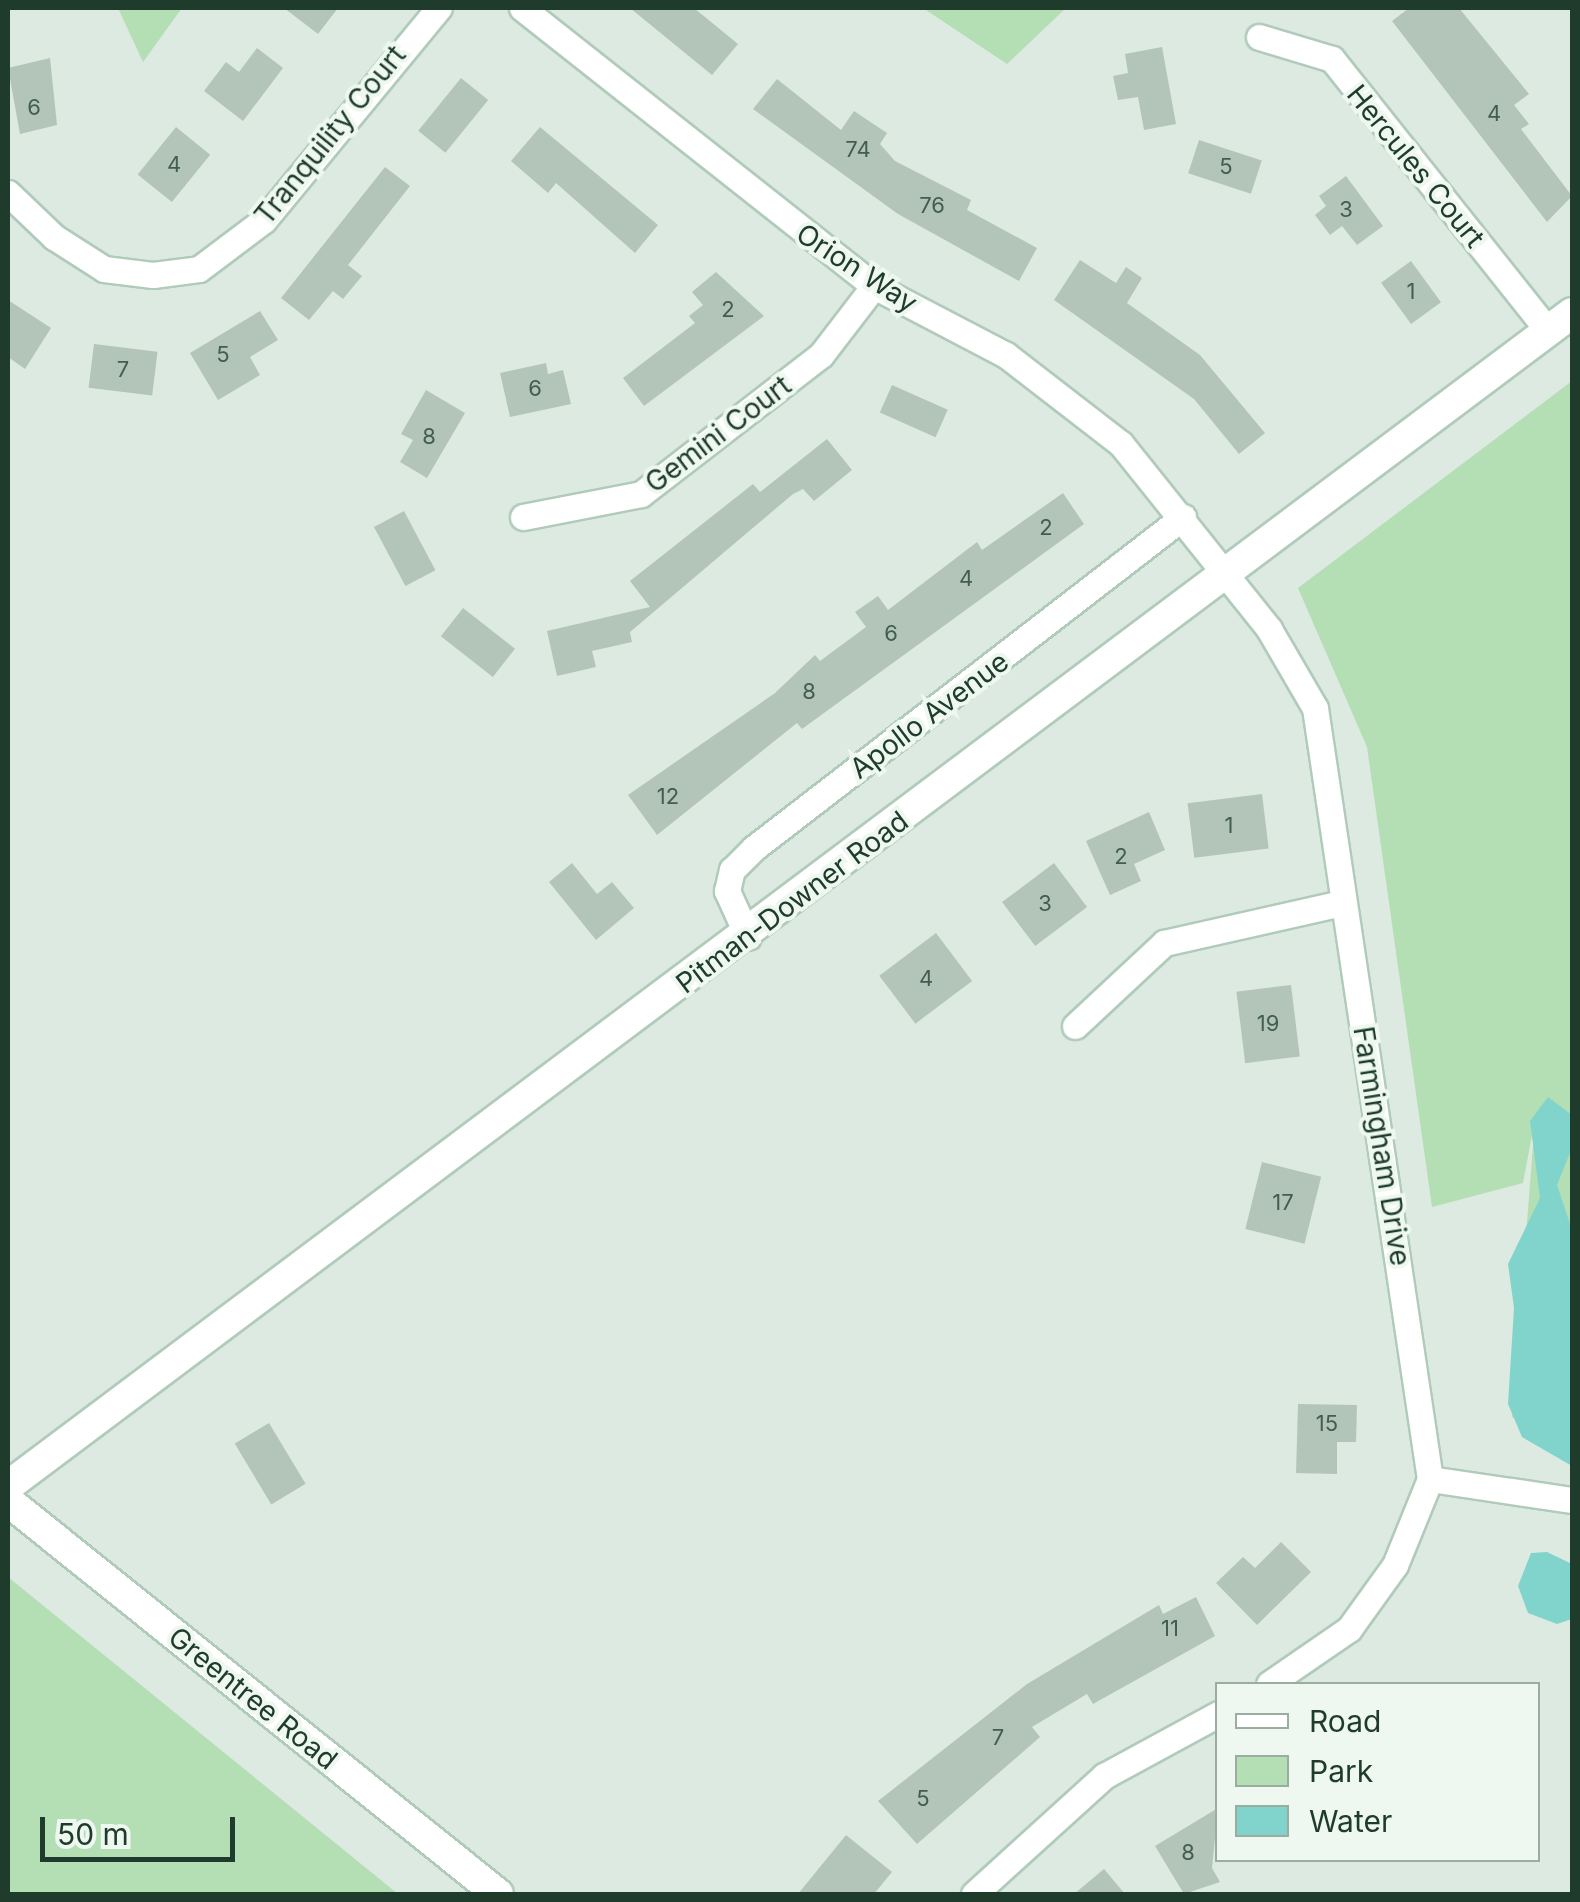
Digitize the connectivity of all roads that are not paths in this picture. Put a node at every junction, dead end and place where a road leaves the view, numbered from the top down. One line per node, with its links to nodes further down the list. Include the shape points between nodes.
1 (439, 8): 4 (street, Tranquility Court, via 264,220 199,269 153,275 104,269 54,237)
2 (522, 8): 5 (street, Orion Way)
3 (1259, 37): 6 (street, Hercules Court, via 1332,60)
4 (8, 193)
5 (874, 286): 7 (street, Gemini Court, via 821,356 641,494); 8 (street, Orion Way, via 1051,386 1121,444)
6 (1560, 322): 9 (street, Pitman-Downer Road)
7 (523, 516)
8 (1182, 517): 9 (street, Orion Way); 11 (street, Apollo Avenue, via 754,848 732,870 727,891)
9 (1227, 572): 10 (street, Farmingham Drive, via 1315,708); 11 (street, Pitman-Downer Road)
10 (1342, 902): 12 (street, via 1164,943); 13 (street, Farmingham Drive)
11 (748, 936): 14 (street, Pitman-Downer Road)
12 (1075, 1026)
13 (1430, 1480): 15 (street); 17 (street, via 1395,1565 1349,1628)
14 (8, 1486)
15 (1572, 1500)
16 (8, 1501): 19 (street, Greentree Road)
17 (1272, 1682)
18 (1215, 1716): 20 (street, via 1104,1776)
19 (498, 1894)
20 (974, 1894)

